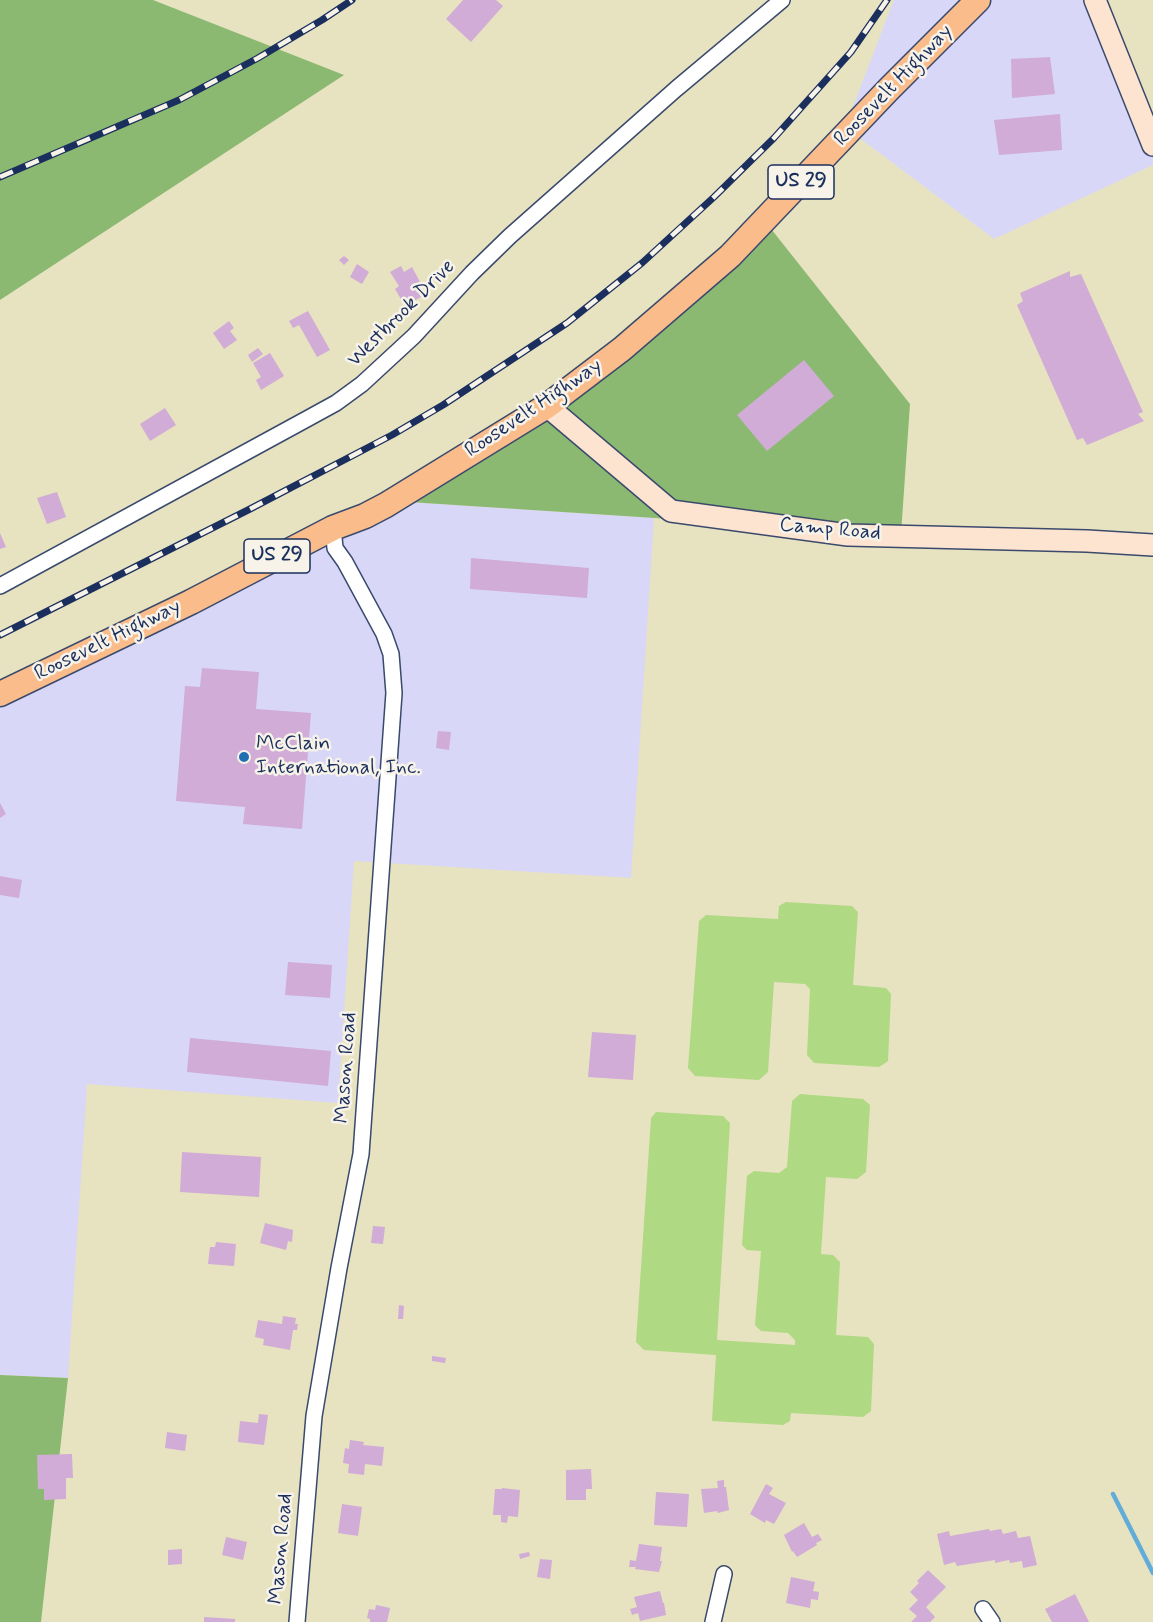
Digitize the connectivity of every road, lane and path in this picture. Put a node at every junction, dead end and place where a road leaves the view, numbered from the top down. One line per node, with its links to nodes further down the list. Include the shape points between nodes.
1 (782, 0): 8 (street, Westbrook Drive, via 510,236 362,384 336,403)
2 (978, 0): 5 (main road, Roosevelt Highway / US 29, via 730,256 622,349)
3 (1095, 0): 4 (street)
4 (1151, 136)
5 (547, 406): 6 (main road, Roosevelt Highway / US 29, via 386,505); 7 (street, Camp Road, via 672,511 848,535)
6 (333, 528): 9 (main road, Roosevelt Highway / US 29); 11 (street, Mason Road, via 334,548 384,634 391,654 394,693 362,1154 314,1416)
7 (1153, 545)
8 (0, 586)
9 (0, 694)
10 (724, 1574): 12 (street)
11 (297, 1622)
12 (713, 1622)

